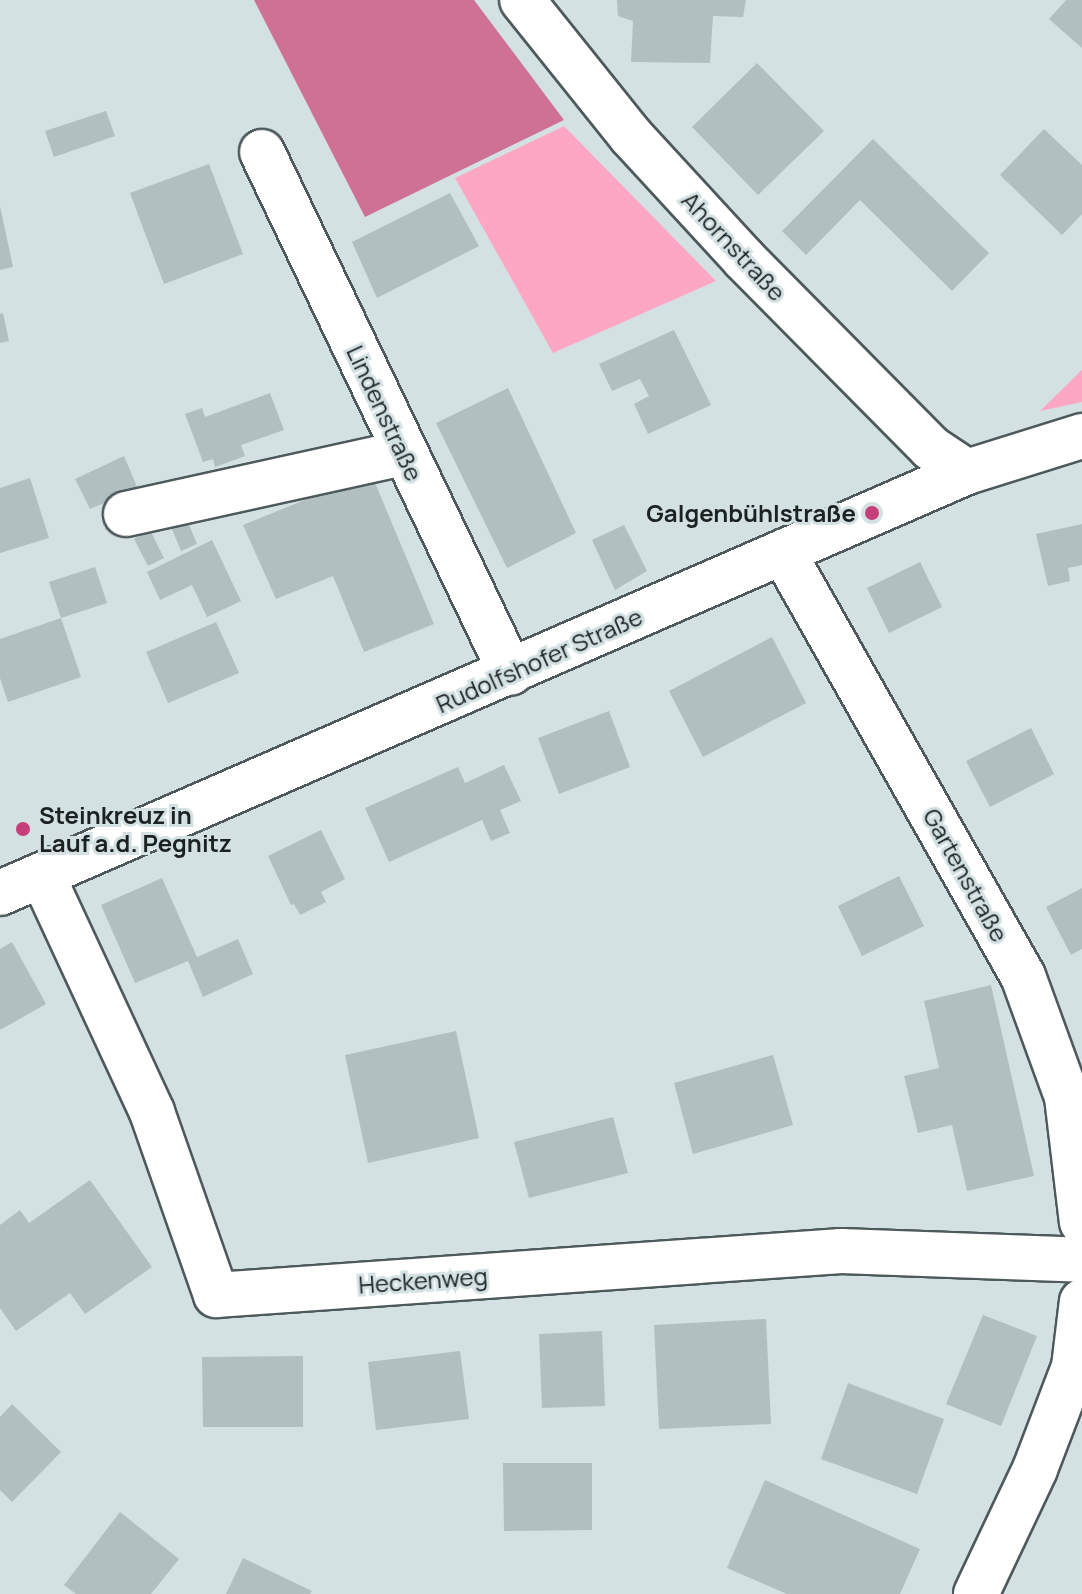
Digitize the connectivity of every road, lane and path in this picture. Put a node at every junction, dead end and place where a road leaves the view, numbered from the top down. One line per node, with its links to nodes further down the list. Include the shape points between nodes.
1 (522, 0): 5 (street, Ahornstraße, via 631,136 743,258 931,448)
2 (262, 152): 4 (street, Lindenstraße)
3 (1082, 436): 5 (street, Rudolfshofer Straße)
4 (404, 453): 6 (street); 8 (street, Lindenstraße)
5 (967, 472): 7 (street, Rudolfshofer Straße)
6 (126, 514)
7 (783, 552): 8 (street, Rudolfshofer Straße); 11 (street, Gartenstraße, via 1023,976 1067,1097)
8 (511, 673): 9 (street, Rudolfshofer Straße)
9 (43, 877): 10 (street, Rudolfshofer Straße); 12 (street, Heckenweg, via 152,1112 216,1295 841,1251)
10 (0, 893)
11 (1082, 1222)
12 (1082, 1260)
13 (1082, 1301): 14 (street, via 1074,1367 1035,1469)
14 (976, 1594)

